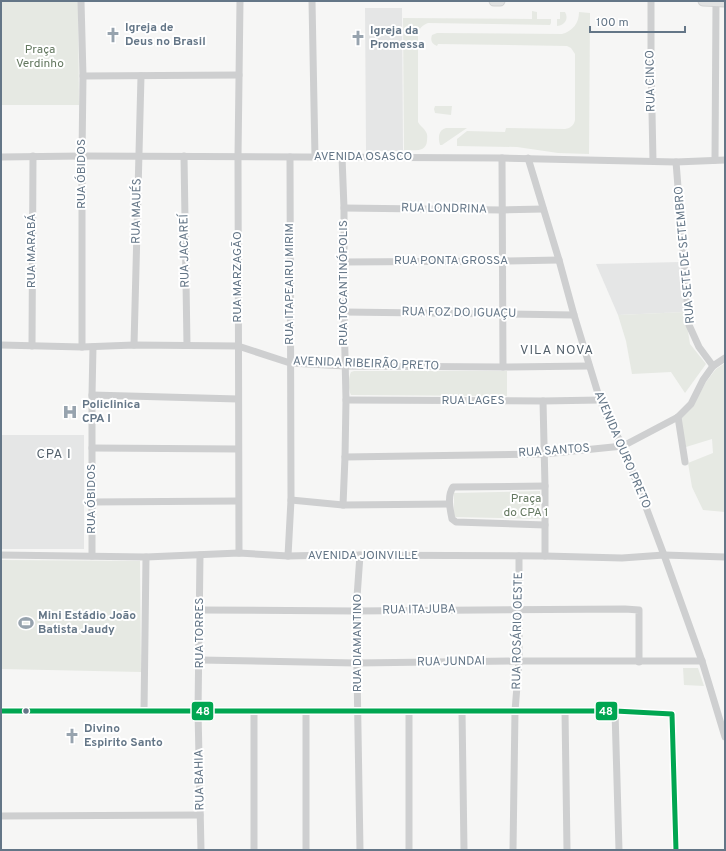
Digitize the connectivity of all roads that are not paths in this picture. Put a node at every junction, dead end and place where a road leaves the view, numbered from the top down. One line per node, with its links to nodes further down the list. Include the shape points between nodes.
1 (81, 1): 10 (street, RUA ÓBIDOS)
2 (240, 1): 9 (street, RUA MARZAGÃO)
3 (312, 1): 19 (street)
4 (494, 1): 5 (main road)
5 (499, 1)
6 (651, 1): 25 (street, RUA CINCO)
7 (703, 1): 8 (main road)
8 (720, 2): 23 (street)
9 (239, 75): 11 (street); 16 (street, RUA MARZAGÃO)
10 (83, 76): 11 (street); 13 (street, RUA ÓBIDOS)
11 (141, 76): 14 (street, RUA MAUÉS)
12 (33, 156): 13 (street, AVENIDA OSASCO); 17 (street, AVENIDA OSASCO); 39 (street, RUA MARABÁ)
13 (82, 156): 14 (street, AVENIDA OSASCO); 41 (street, RUA ÓBIDOS)
14 (138, 156): 15 (street, AVENIDA OSASCO); 37 (street, RUA MAUÉS)
15 (184, 156): 16 (street, AVENIDA OSASCO); 38 (street, RUA JACAREÍ)
16 (238, 156): 18 (street, AVENIDA OSASCO); 40 (street, RUA MARZAGÃO)
17 (1, 157)
18 (290, 157): 19 (street, AVENIDA OSASCO); 44 (street, RUA ITAPEAIRU MIRIM)
19 (315, 157): 20 (street, AVENIDA OSASCO)
20 (342, 157): 21 (street, AVENIDA OSASCO); 27 (street, RUA TOCANTINÓPOLIS)
21 (502, 158): 22 (street, AVENIDA OSASCO); 29 (street)
22 (528, 158): 25 (street, AVENIDA OSASCO); 28 (street, AVENIDA OURO PRETO)
23 (715, 160): 24 (street, AVENIDA OSASCO); 26 (street, AVENIDA OSASCO)
24 (725, 160)
25 (653, 161): 26 (street, AVENIDA OSASCO)
26 (676, 162): 47 (street, RUA SETE DE SETEMBRO, via 689,324 699,347)
27 (344, 208): 29 (street, RUA LONDRINA); 32 (street, RUA TOCANTINÓPOLIS)
28 (543, 209): 29 (street, RUA LONDRINA); 30 (street, AVENIDA OURO PRETO)
29 (502, 210): 31 (street)
30 (559, 260): 31 (street, RUA PONTA GROSSA); 35 (street, AVENIDA OURO PRETO)
31 (503, 261): 32 (street, RUA PONTA GROSSA); 34 (street)
32 (344, 262): 33 (street, RUA TOCANTINÓPOLIS)
33 (344, 312): 34 (street, RUA FOZ DO IGUAÇU); 45 (street, RUA TOCANTINÓPOLIS)
34 (503, 314): 35 (street, RUA FOZ DO IGUAÇU); 48 (street)
35 (574, 315): 46 (street, AVENIDA OURO PRETO)
36 (1, 345): 39 (street, AVENIDA RIBEIRÃO PRETO)
37 (134, 345): 38 (street, AVENIDA RIBEIRÃO PRETO); 42 (street, AVENIDA RIBEIRÃO PRETO)
38 (187, 345): 40 (street, AVENIDA RIBEIRÃO PRETO)
39 (32, 346): 41 (street, AVENIDA RIBEIRÃO PRETO)
40 (238, 346): 44 (street, AVENIDA RIBEIRÃO PRETO); 50 (street, RUA MARZAGÃO)
41 (82, 347): 42 (street, AVENIDA RIBEIRÃO PRETO)
42 (93, 347): 49 (street, RUA ÓBIDOS)
43 (725, 358): 47 (street, RUA SANTOS)
44 (290, 363): 45 (street, AVENIDA RIBEIRÃO PRETO); 62 (street, RUA ITAPEAIRU MIRIM)
45 (345, 366): 48 (street, AVENIDA RIBEIRÃO PRETO); 51 (street, RUA TOCANTINÓPOLIS)
46 (589, 366): 48 (street, AVENIDA RIBEIRÃO PRETO); 52 (street, AVENIDA OURO PRETO)
47 (713, 366): 54 (street, RUA SANTOS, via 691,404)
48 (503, 367)
49 (92, 394): 50 (street); 56 (street, RUA ÓBIDOS)
50 (238, 399): 57 (street, RUA MARZAGÃO)
51 (346, 400): 53 (street, RUA LAGES); 59 (street, RUA TOCANTINÓPOLIS)
52 (600, 400): 53 (street, RUA LAGES); 55 (street, AVENIDA OURO PRETO)
53 (543, 401): 58 (street)
54 (678, 418): 55 (street, RUA SANTOS); 60 (street)
55 (623, 446): 58 (street, RUA SANTOS); 72 (street, AVENIDA OURO PRETO)
56 (92, 448): 57 (street); 64 (street, RUA ÓBIDOS)
57 (238, 449): 63 (street, RUA MARZAGÃO)
58 (544, 454): 59 (street, RUA SANTOS); 61 (street)
59 (345, 457): 66 (street, RUA TOCANTINÓPOLIS)
60 (685, 462)
61 (545, 486): 65 (street, via 454,487 450,491); 67 (street)
62 (291, 500): 66 (street); 75 (street, RUA ITAPEAIRU MIRIM)
63 (238, 501): 64 (street); 68 (street, RUA MARZAGÃO)
64 (92, 502): 73 (street, RUA ÓBIDOS)
65 (450, 504): 66 (street); 67 (street, via 452,518 456,522)
66 (342, 505)
67 (545, 525): 77 (street)
68 (239, 553): 70 (street, AVENIDA JOINVILLE); 75 (street, AVENIDA JOINVILLE)
69 (1, 555): 73 (street, AVENIDA JOINVILLE)
70 (200, 555): 74 (street, AVENIDA JOINVILLE); 80 (street, RUA TORRES)
71 (360, 555): 75 (street, AVENIDA JOINVILLE); 76 (street, AVENIDA JOINVILLE); 81 (street, RUA DIAMANTINO)
72 (664, 555): 77 (street, AVENIDA JOINVILLE, via 622,558); 78 (street, AVENIDA JOINVILLE); 84 (street, AVENIDA OURO PRETO)
73 (92, 556): 74 (street, AVENIDA JOINVILLE)
74 (146, 556): 88 (street)
75 (288, 556)
76 (519, 556): 77 (street, AVENIDA JOINVILLE); 79 (street, RUA ROSÁRIO OESTE)
77 (545, 556)
78 (725, 557)
79 (519, 609): 81 (street, RUA ITAJUBA); 83 (street, RUA ROSÁRIO OESTE); 85 (street, RUA ITAJUBA, via 639,610)
80 (200, 610): 81 (street, RUA ITAJUBA); 82 (street, RUA TORRES)
81 (356, 611): 86 (street, RUA DIAMANTINO)
82 (200, 660): 86 (street, RUA JUNDAI); 89 (street, RUA TORRES)
83 (519, 661): 85 (street, RUA JUNDAI); 86 (street, RUA JUNDAI); 95 (street, RUA ROSÁRIO OESTE)
84 (702, 661): 85 (street, RUA JUNDAI); 98 (street, AVENIDA OURO PRETO)
85 (639, 662)
86 (356, 663): 92 (street, RUA DIAMANTINO)
87 (1, 711): 88 (street)
88 (144, 711): 89 (street)
89 (198, 711): 90 (street); 99 (street, RUA BAHIA)
90 (254, 711): 91 (street); 102 (street)
91 (306, 711): 92 (street); 103 (street)
92 (358, 711): 93 (street); 104 (street, RUA DIAMANTINO)
93 (409, 711): 94 (street); 105 (street)
94 (462, 711): 95 (street); 106 (street)
95 (515, 711): 96 (street); 107 (street, RUA ROSÁRIO OESTE)
96 (565, 711): 97 (street); 108 (street)
97 (616, 711): 109 (street); 110 (street, via 672,714)
98 (725, 737)
99 (200, 815): 100 (street); 101 (street, RUA BAHIA)
100 (1, 816)
101 (201, 850)
102 (254, 850)
103 (306, 850)
104 (360, 850)
105 (409, 850)
106 (464, 850)
107 (513, 850)
108 (567, 850)
109 (619, 850)
110 (676, 850)

